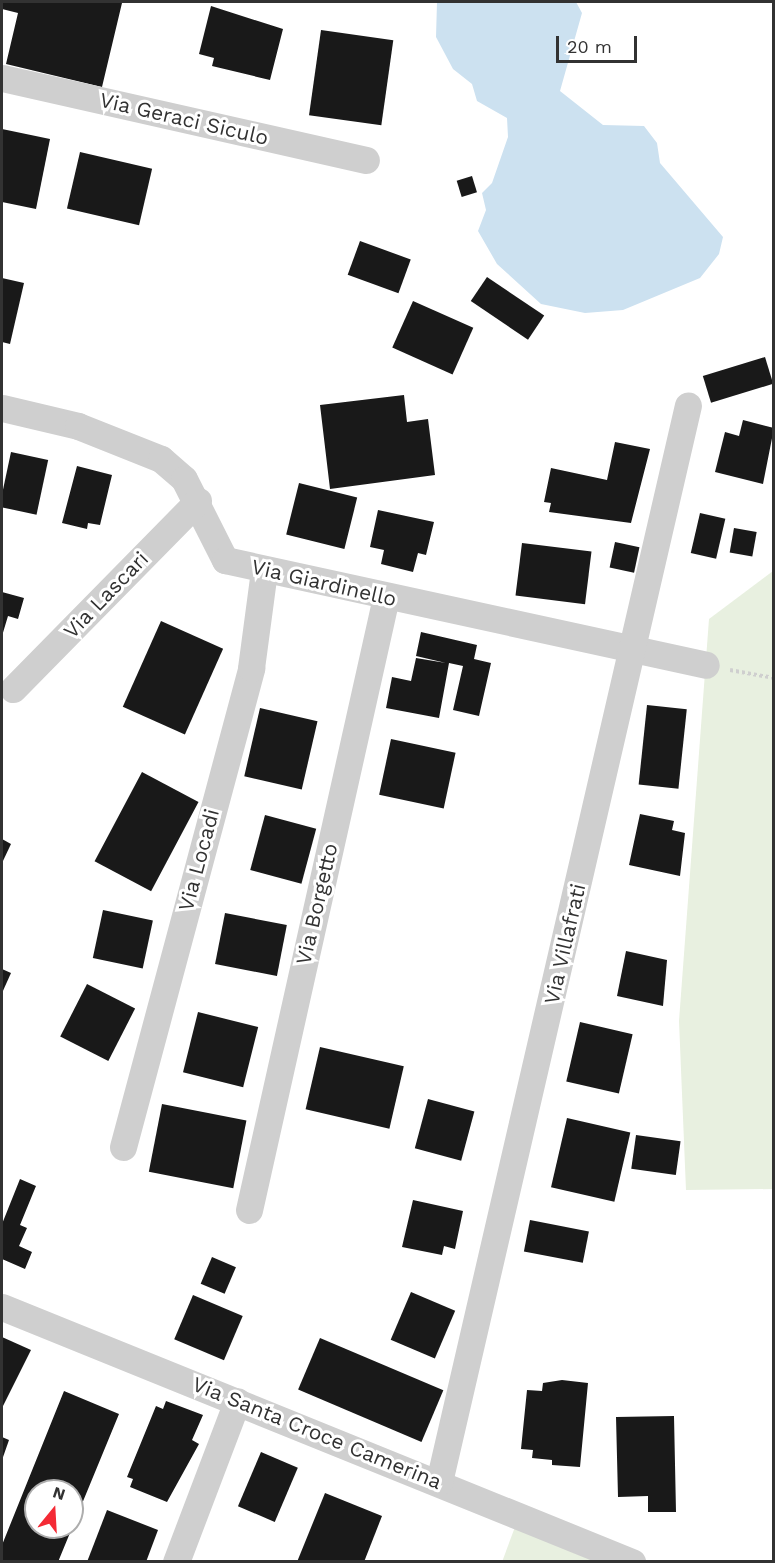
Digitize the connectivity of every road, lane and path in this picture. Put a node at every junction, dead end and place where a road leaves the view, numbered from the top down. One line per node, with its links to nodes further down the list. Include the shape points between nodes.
1 (2, 78): 2 (street, Via Geraci Siculo)
2 (366, 159)
3 (688, 405): 8 (street, Via Villafrati)
4 (2, 408): 5 (street, Via Giardinello, via 78,426 161,459)
5 (198, 501): 6 (street, Via Giardinello, via 225,560); 11 (street, Via Lascari)
6 (264, 571): 7 (street, Via Giardinello); 12 (street, Via Locadi, via 251,668)
7 (386, 597): 8 (street, Via Giardinello); 13 (street, Via Borgetto)
8 (633, 652): 9 (street, Via Giardinello); 16 (street, Via Villafrati)
9 (706, 665): 10 (path)
10 (774, 678)
11 (13, 689)
12 (123, 1147)
13 (249, 1210)
14 (2, 1307): 15 (street, Via Santa Croce Camerina)
15 (237, 1401): 16 (street, Via Santa Croce Camerina); 17 (street)
16 (439, 1482): 18 (street, Via Santa Croce Camerina)
17 (176, 1562)
18 (632, 1562)

